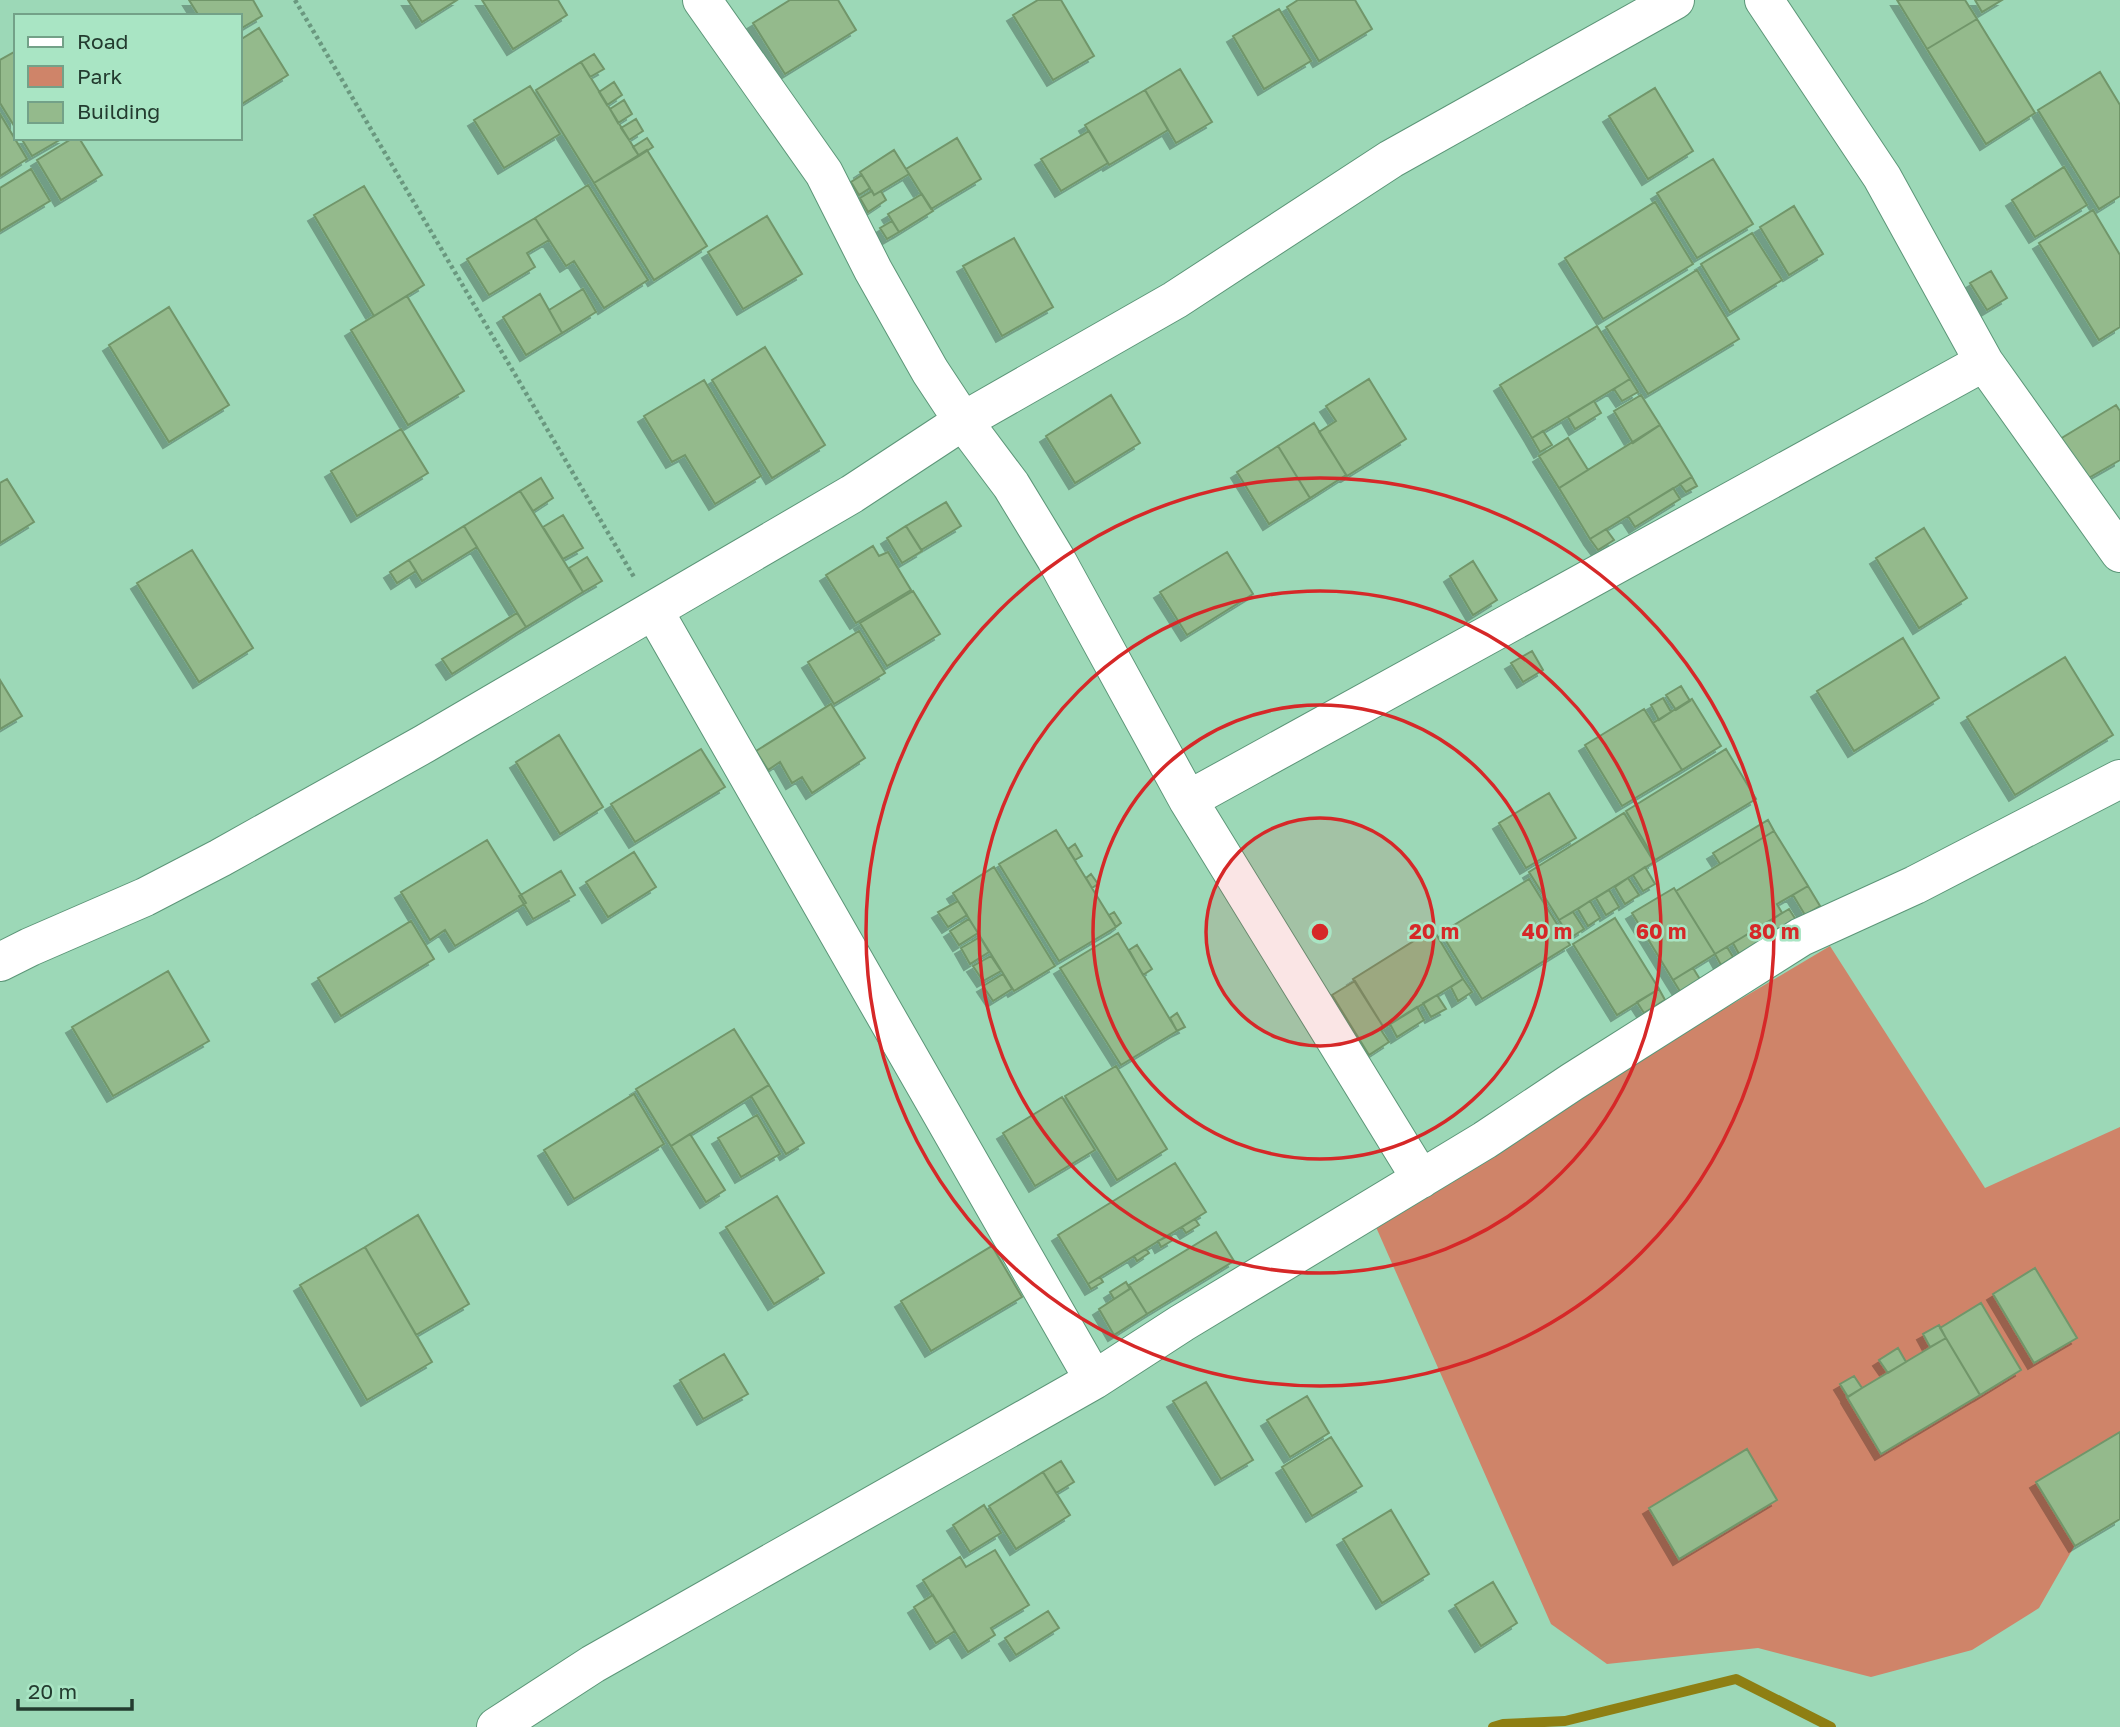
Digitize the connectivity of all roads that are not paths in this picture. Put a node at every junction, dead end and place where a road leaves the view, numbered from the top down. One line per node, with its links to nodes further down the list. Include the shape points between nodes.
1 (702, 0): 5 (street, via 824,173 873,270)
2 (1675, 0): 5 (street, via 1391,159 1175,300)
3 (1764, 0): 4 (street, via 1882,177)
4 (1984, 362): 6 (street); 9 (street)
5 (963, 421): 7 (street, via 852,494); 9 (street, via 1011,485 1056,559)
6 (2120, 554)
7 (654, 611): 10 (street, via 220,858); 12 (street)
8 (2120, 779): 11 (street, via 1914,885 1801,937)
9 (1188, 800): 11 (street)
10 (0, 962)
11 (1421, 1179): 12 (street)
12 (1094, 1380): 13 (street, via 593,1664)
13 (496, 1727)

